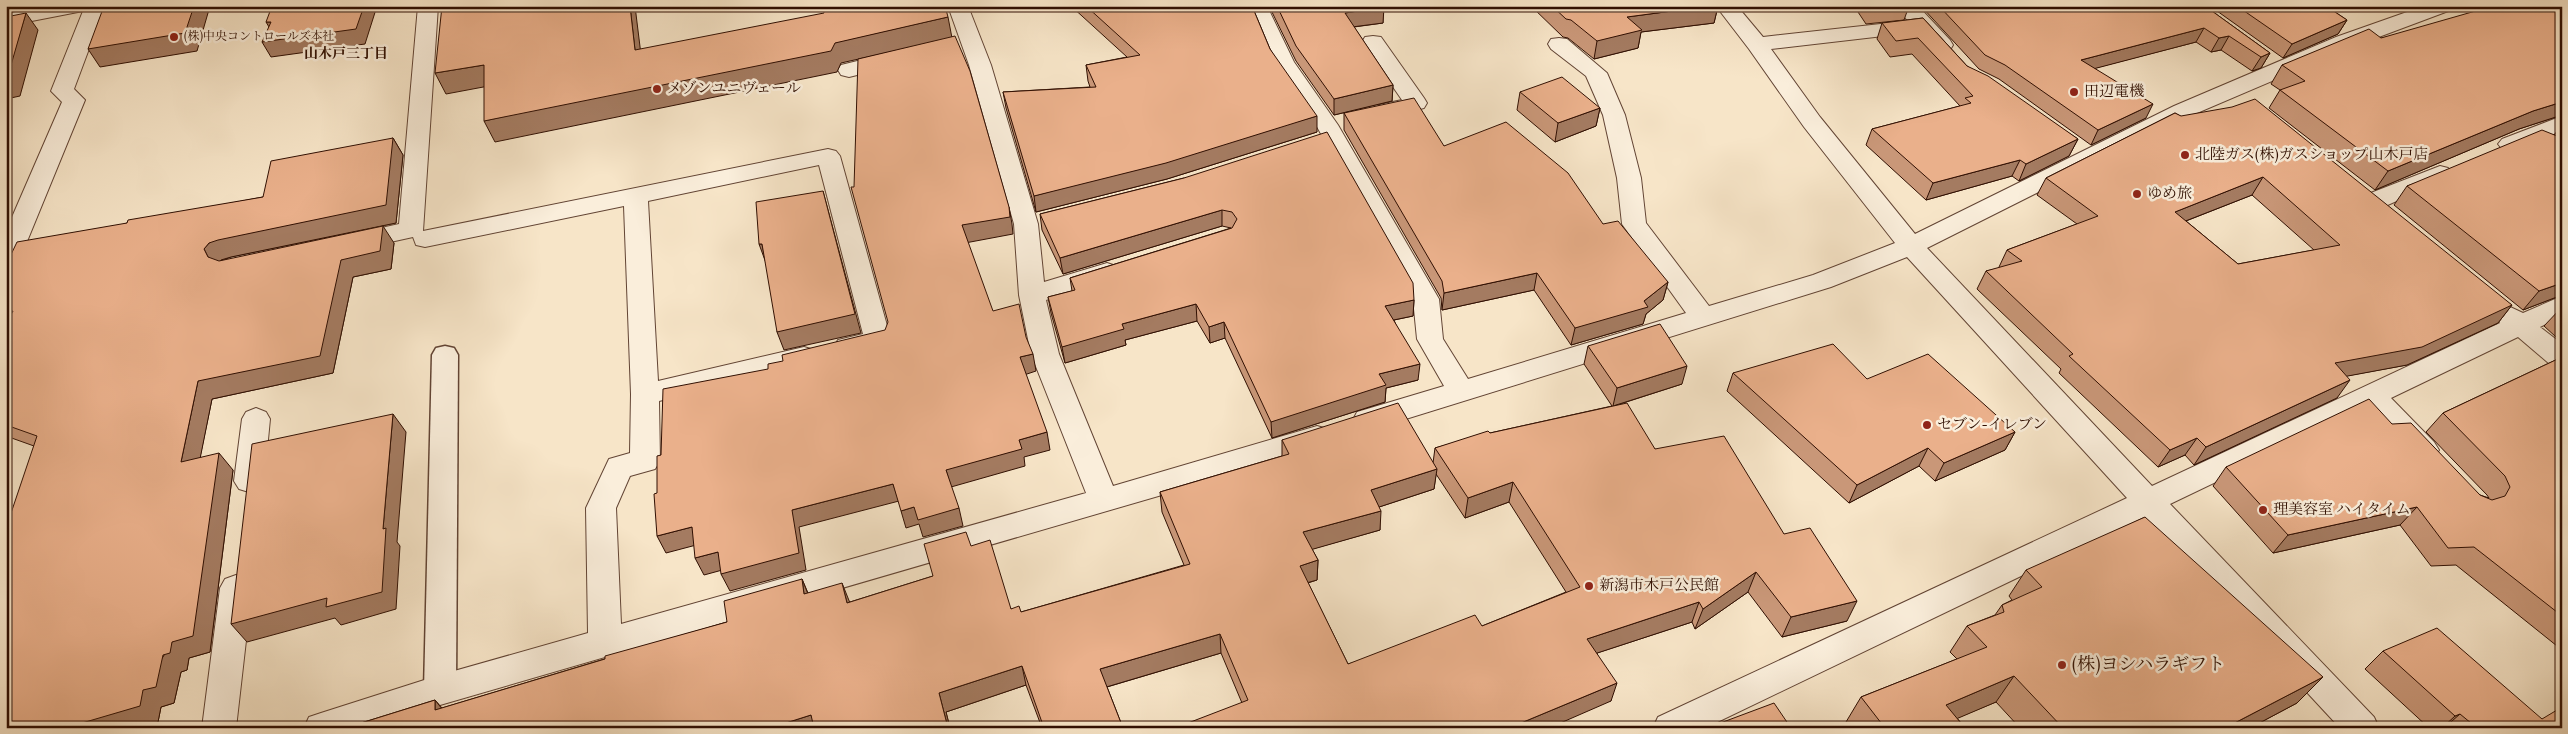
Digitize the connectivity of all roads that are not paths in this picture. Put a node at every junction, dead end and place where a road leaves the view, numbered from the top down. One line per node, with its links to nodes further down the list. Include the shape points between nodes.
1 (77, 6): 9 (street)
2 (95, 6): 30 (street, via 62,91 74,100)
3 (428, 6): 28 (street, via 411,230)
4 (958, 6): 32 (street, via 962,44 1035,222)
5 (1257, 6): 20 (street, via 1283,63)
6 (1726, 6): 13 (street)
7 (1906, 6): 10 (street)
8 (2444, 6): 17 (street, via 2273,64)
9 (6, 20)
10 (1924, 25): 13 (street); 15 (street)
11 (1373, 42): 20 (street, via 1416,103)
12 (1559, 44): 35 (street, via 1596,73 1614,115 1629,178 1634,224)
13 (1757, 44): 29 (street, via 1812,122)
14 (915, 55): 16 (street)
15 (1957, 61)
16 (849, 70)
17 (2231, 91): 18 (street); 29 (street, via 2081,151)
18 (2254, 108)
19 (2562, 123): 21 (street)
20 (1336, 128): 39 (street, via 1426,299 1430,338)
21 (2528, 136): 22 (street); 23 (street)
22 (2553, 150)
23 (2492, 152)
24 (2464, 163): 26 (street, via 2365,196)
25 (636, 196): 27 (street); 40 (street); 40 (street, via 828,156 878,340)
26 (2394, 220)
27 (425, 240)
28 (336, 246)
29 (1911, 246): 35 (street, via 1822,281); 45 (street)
30 (6, 261)
31 (1127, 266): 32 (street)
32 (1032, 295): 44 (street, via 1045,354)
33 (2490, 300): 36 (street)
34 (2562, 305): 36 (street)
35 (1704, 318): 39 (street)
36 (2520, 324): 38 (street); 41 (street)
37 (445, 355): 49 (lane)
38 (2562, 359)
39 (1460, 390): 44 (street, via 1241,461)
40 (645, 394): 48 (street, via 645,461 619,467 601,508)
41 (2371, 395): 43 (street); 45 (street)
42 (256, 419): 46 (street)
43 (2443, 470)
44 (1103, 499): 48 (street)
45 (2148, 502): 52 (street); 53 (street)
46 (246, 506)
47 (239, 564): 50 (street)
48 (605, 642): 49 (street)
49 (440, 690): 51 (street)
50 (219, 728)
51 (321, 728)
52 (1670, 728)
53 (2362, 728)

